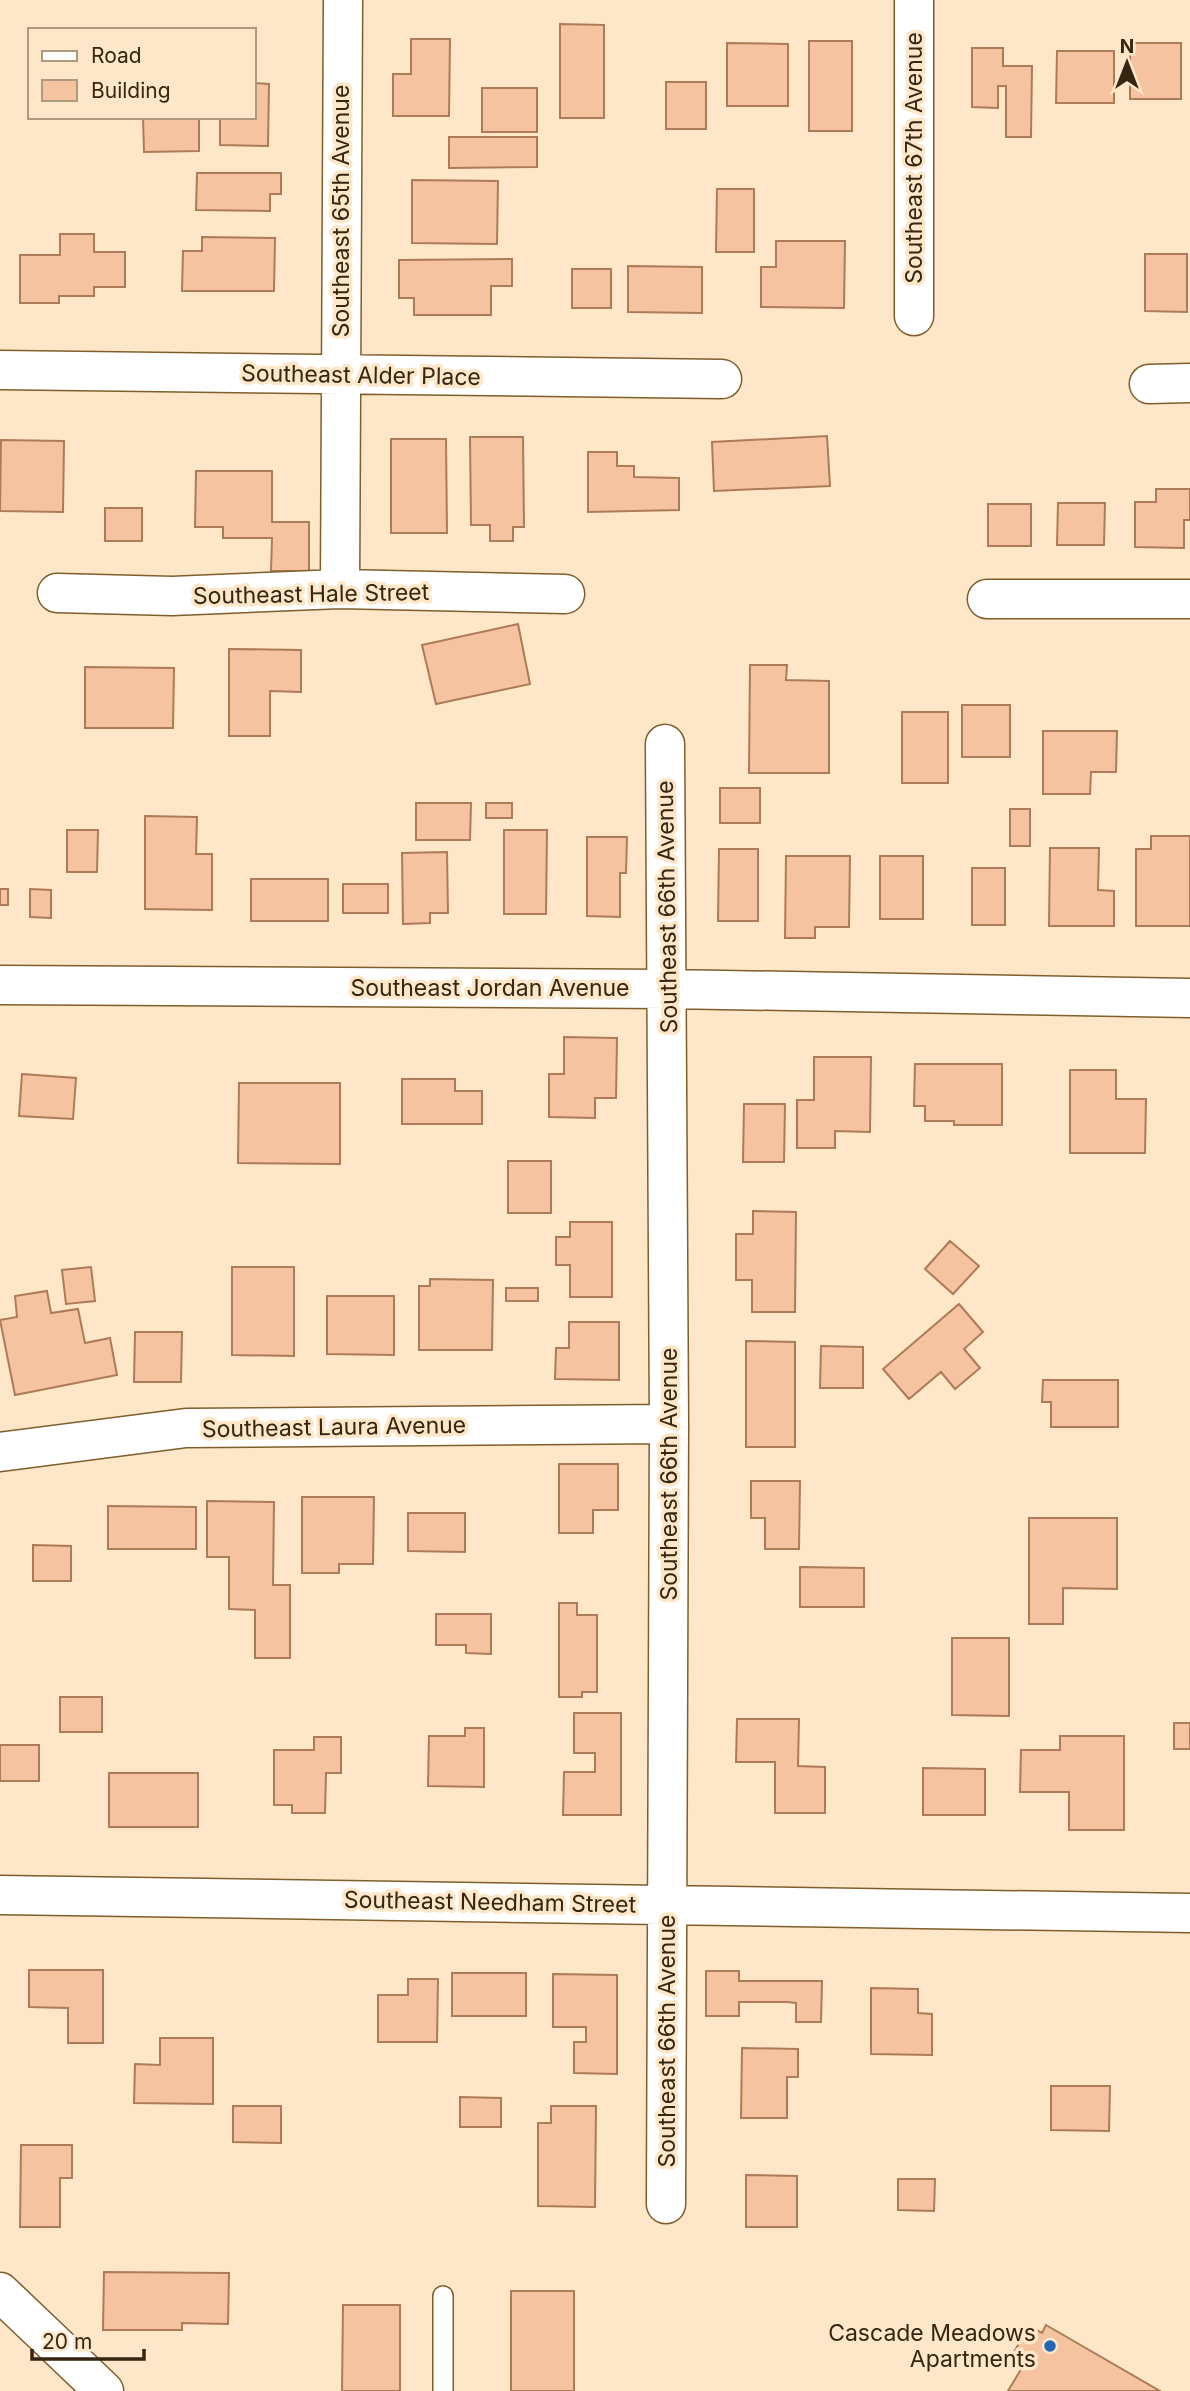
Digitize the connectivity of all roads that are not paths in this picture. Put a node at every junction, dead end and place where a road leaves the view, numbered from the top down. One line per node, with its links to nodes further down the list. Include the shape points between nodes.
1 (343, 0): 5 (street, Southeast 65th Avenue)
2 (914, 0): 3 (street, Southeast 67th Avenue)
3 (914, 316)
4 (0, 370): 5 (street, Southeast Alder Place)
5 (340, 375): 6 (street, Southeast Alder Place); 9 (street, Southeast 65th Avenue)
6 (722, 379)
7 (1190, 383): 8 (street)
8 (1149, 384)
9 (340, 589): 10 (street, Southeast Hale Street, via 172,596); 11 (street, Southeast Hale Street)
10 (57, 593)
11 (565, 594)
12 (987, 599): 13 (street)
13 (1190, 599)
14 (666, 744): 16 (street, Southeast 66th Avenue)
15 (0, 985): 16 (street, Southeast Jordan Avenue)
16 (668, 989): 17 (street, Southeast Jordan Avenue); 18 (street, Southeast 66th Avenue)
17 (1190, 998)
18 (669, 1424): 19 (street, Southeast Laura Avenue, via 186,1428); 21 (street, Southeast 66th Avenue)
19 (0, 1452)
20 (0, 1895): 21 (street, Southeast Needham Street)
21 (667, 1905): 22 (street, Southeast Needham Street); 23 (street, Southeast 66th Avenue)
22 (1190, 1913)
23 (666, 2204)
24 (0, 2292): 26 (street)
25 (443, 2296): 27 (lane)
26 (104, 2391)
27 (443, 2391)

